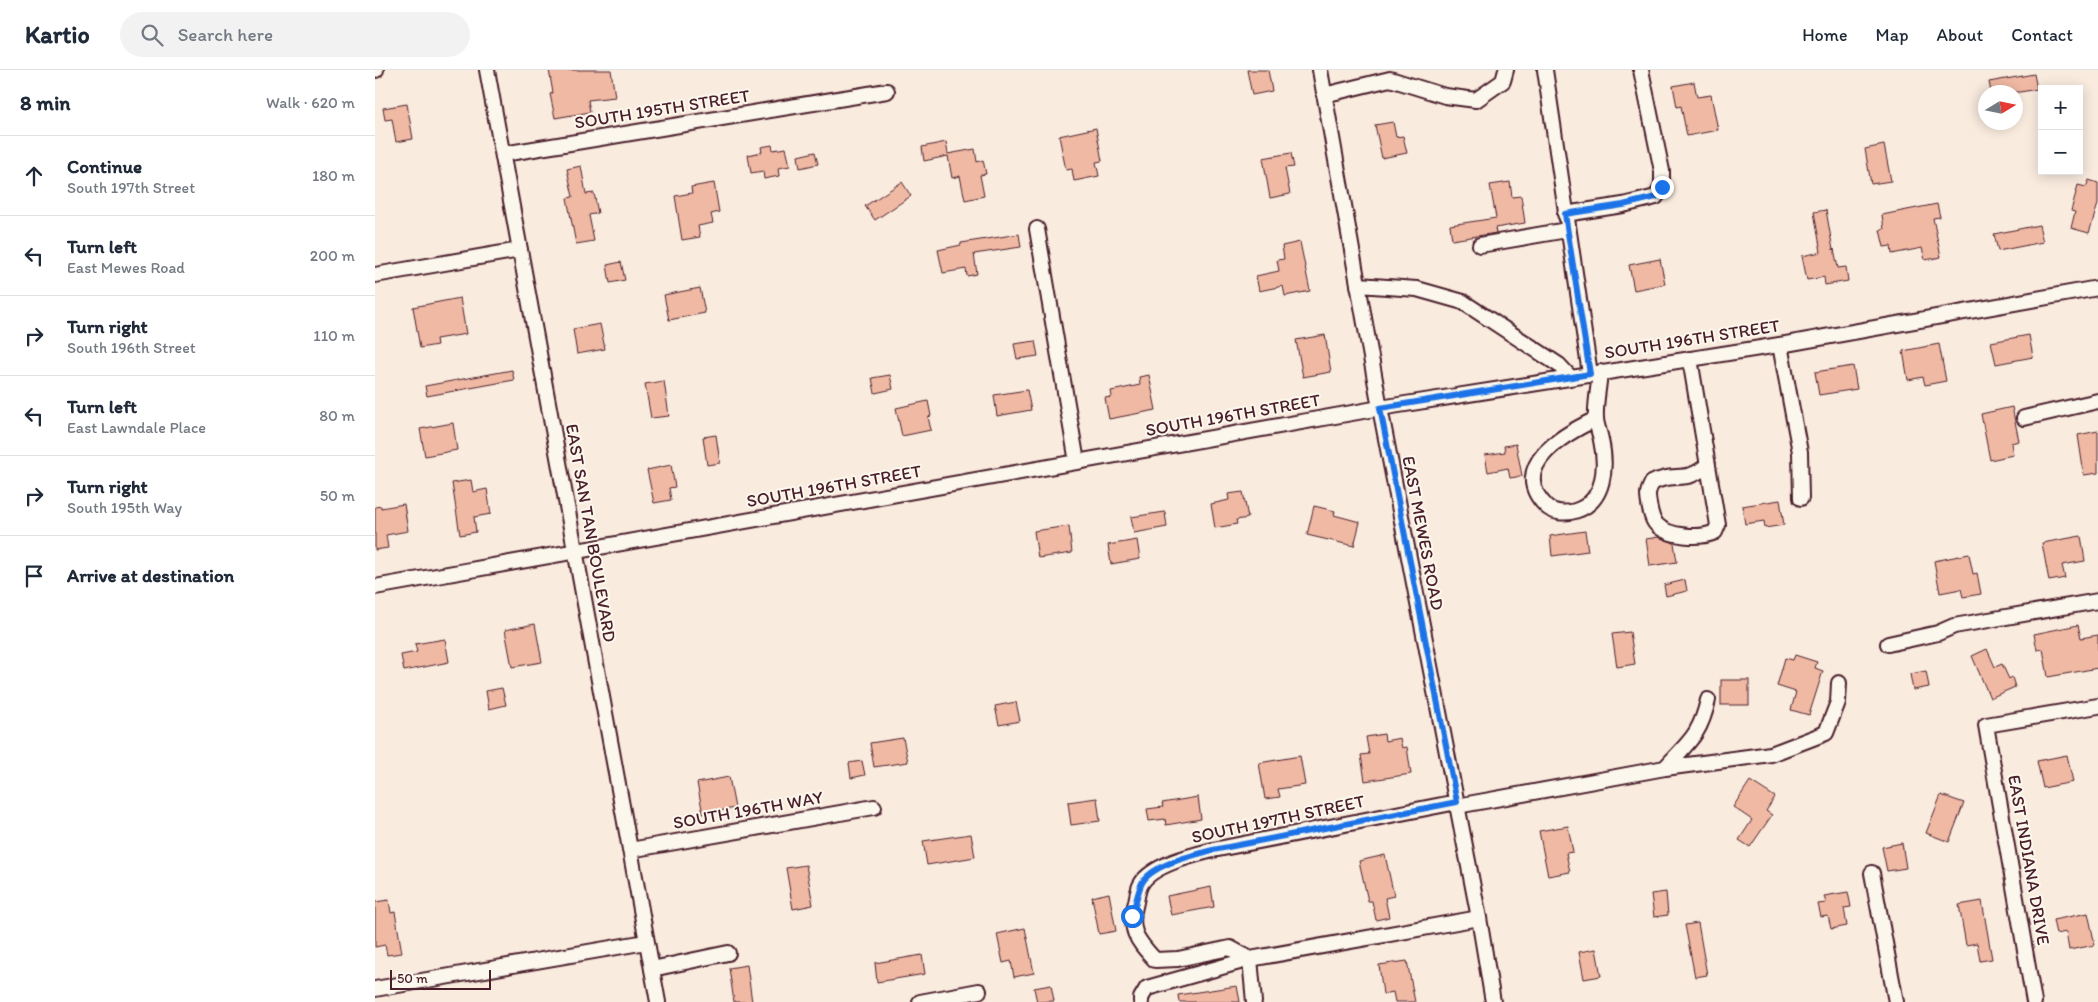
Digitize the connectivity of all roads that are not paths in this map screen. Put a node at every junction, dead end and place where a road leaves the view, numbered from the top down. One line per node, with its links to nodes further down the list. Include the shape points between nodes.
1 (487, 70): 8 (street, EAST SAN TAN BOULEVARD)
2 (1320, 70): 7 (street, EAST MEWES ROAD)
3 (1506, 70): 7 (street, via 1503,81 1476,100 1445,96 1390,79)
4 (1545, 70): 9 (street)
5 (1641, 70): 9 (street, via 1659,151 1662,187 1656,197)
6 (887, 91): 8 (street, SOUTH 195TH STREET)
7 (1324, 95): 15 (street, EAST MEWES ROAD)
8 (503, 154): 13 (street, EAST SAN TAN BOULEVARD)
9 (1565, 214): 11 (street)
10 (1037, 229): 25 (street)
11 (1567, 230): 12 (street); 19 (street)
12 (1479, 245)
13 (520, 250): 14 (street); 28 (street, EAST SAN TAN BOULEVARD)
14 (375, 275)
15 (1358, 285): 20 (street, via 1417,289 1463,302 1559,365); 22 (street, EAST MEWES ROAD)
16 (2098, 288): 17 (street, SOUTH 196TH STREET)
17 (1780, 345): 18 (street, SOUTH 196TH STREET); 27 (street, via 1801,452)
18 (1690, 359): 19 (street, SOUTH 196TH STREET); 26 (street)
19 (1595, 373): 20 (street, SOUTH 196TH STREET); 24 (street)
20 (1570, 377): 22 (street, SOUTH 196TH STREET)
21 (2098, 401): 23 (street)
22 (1380, 408): 25 (street, SOUTH 196TH STREET); 36 (street, EAST MEWES ROAD)
23 (2025, 418)
24 (1595, 419): 24 (street, via 1600,430 1604,463 1595,500 1573,512 1548,508 1536,495 1533,484 1535,467 1542,454 1559,440)
25 (1077, 462): 28 (street, SOUTH 196TH STREET)
26 (1708, 464): 26 (street, via 1718,525 1715,532 1695,537 1656,525 1648,493 1652,483 1698,474)
27 (1801, 498)
28 (576, 551): 29 (street, SOUTH 196TH STREET); 38 (street, EAST SAN TAN BOULEVARD)
29 (375, 587)
30 (2098, 601): 31 (street, via 1954,626 1939,633)
31 (1888, 644)
32 (1839, 683): 35 (street, SOUTH 197TH STREET, via 1838,702 1826,733 1771,754)
33 (1708, 700): 35 (street, via 1698,732)
34 (2098, 706): 53 (street, EAST INDIANA DRIVE, via 1986,724)
35 (1665, 768): 36 (street, SOUTH 197TH STREET)
36 (1457, 804): 40 (street, EAST MEWES ROAD); 43 (street, SOUTH 197TH STREET, via 1213,850 1177,860 1141,883 1132,916 1137,940 1155,960 1178,959 1229,948)
37 (874, 807): 38 (street, SOUTH 196TH WAY)
38 (630, 850): 41 (street, EAST SAN TAN BOULEVARD)
39 (1873, 873): 52 (street)
40 (1479, 918): 43 (street); 51 (street, EAST MEWES ROAD)
41 (646, 942): 44 (street, EAST SAN TAN BOULEVARD); 45 (street)
42 (728, 953): 44 (street)
43 (1250, 959): 49 (street, via 1147,988); 50 (street)
44 (652, 969): 47 (street, EAST SAN TAN BOULEVARD)
45 (375, 989)
46 (979, 991): 48 (street)
47 (658, 1002)
48 (920, 1002)
49 (1141, 1002)
50 (1254, 1002)
51 (1493, 1002)
52 (1895, 1002)
53 (2034, 1002)

